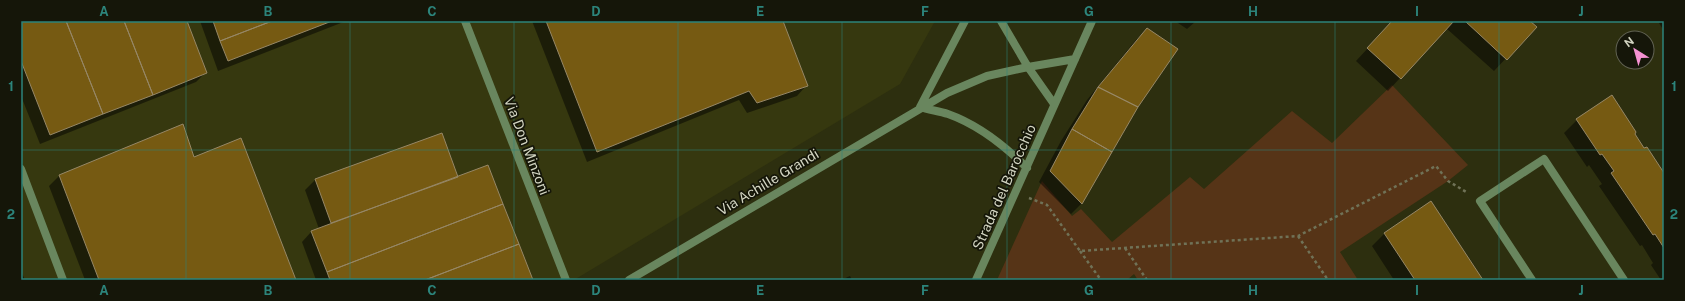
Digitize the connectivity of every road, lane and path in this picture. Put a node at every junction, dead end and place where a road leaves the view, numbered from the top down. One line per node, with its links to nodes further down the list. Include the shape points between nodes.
1 (464, 21): 17 (street, Via Don Minzoni)
2 (965, 21): 8 (street)
3 (1001, 21): 6 (street)
4 (1092, 21): 5 (street, Strada del Barocchio)
5 (1075, 59): 6 (street, Via Achille Grandi); 7 (street, Strada del Barocchio)
6 (1028, 67): 7 (street); 8 (street, Via Achille Grandi, via 974,81)
7 (1054, 104): 9 (street, Strada del Barocchio)
8 (920, 108): 9 (street, via 948,114 973,125 1001,143); 18 (street, Via Achille Grandi)
9 (1027, 168): 11 (street, Strada del Barocchio)
10 (21, 169): 16 (street)
11 (1016, 192): 15 (path, via 1047,205); 19 (street, Strada del Barocchio)
12 (1480, 201): 13 (path, via 1448,181 1436,166); 23 (street); 24 (street, via 1544,159)
13 (1298, 236): 14 (path); 22 (path)
14 (1125, 248): 15 (path); 21 (path)
15 (1080, 251): 20 (path)
16 (63, 280)
17 (566, 280)
18 (629, 280)
19 (976, 280)
20 (1101, 280)
21 (1147, 280)
22 (1328, 280)
23 (1532, 280)
24 (1624, 280)

